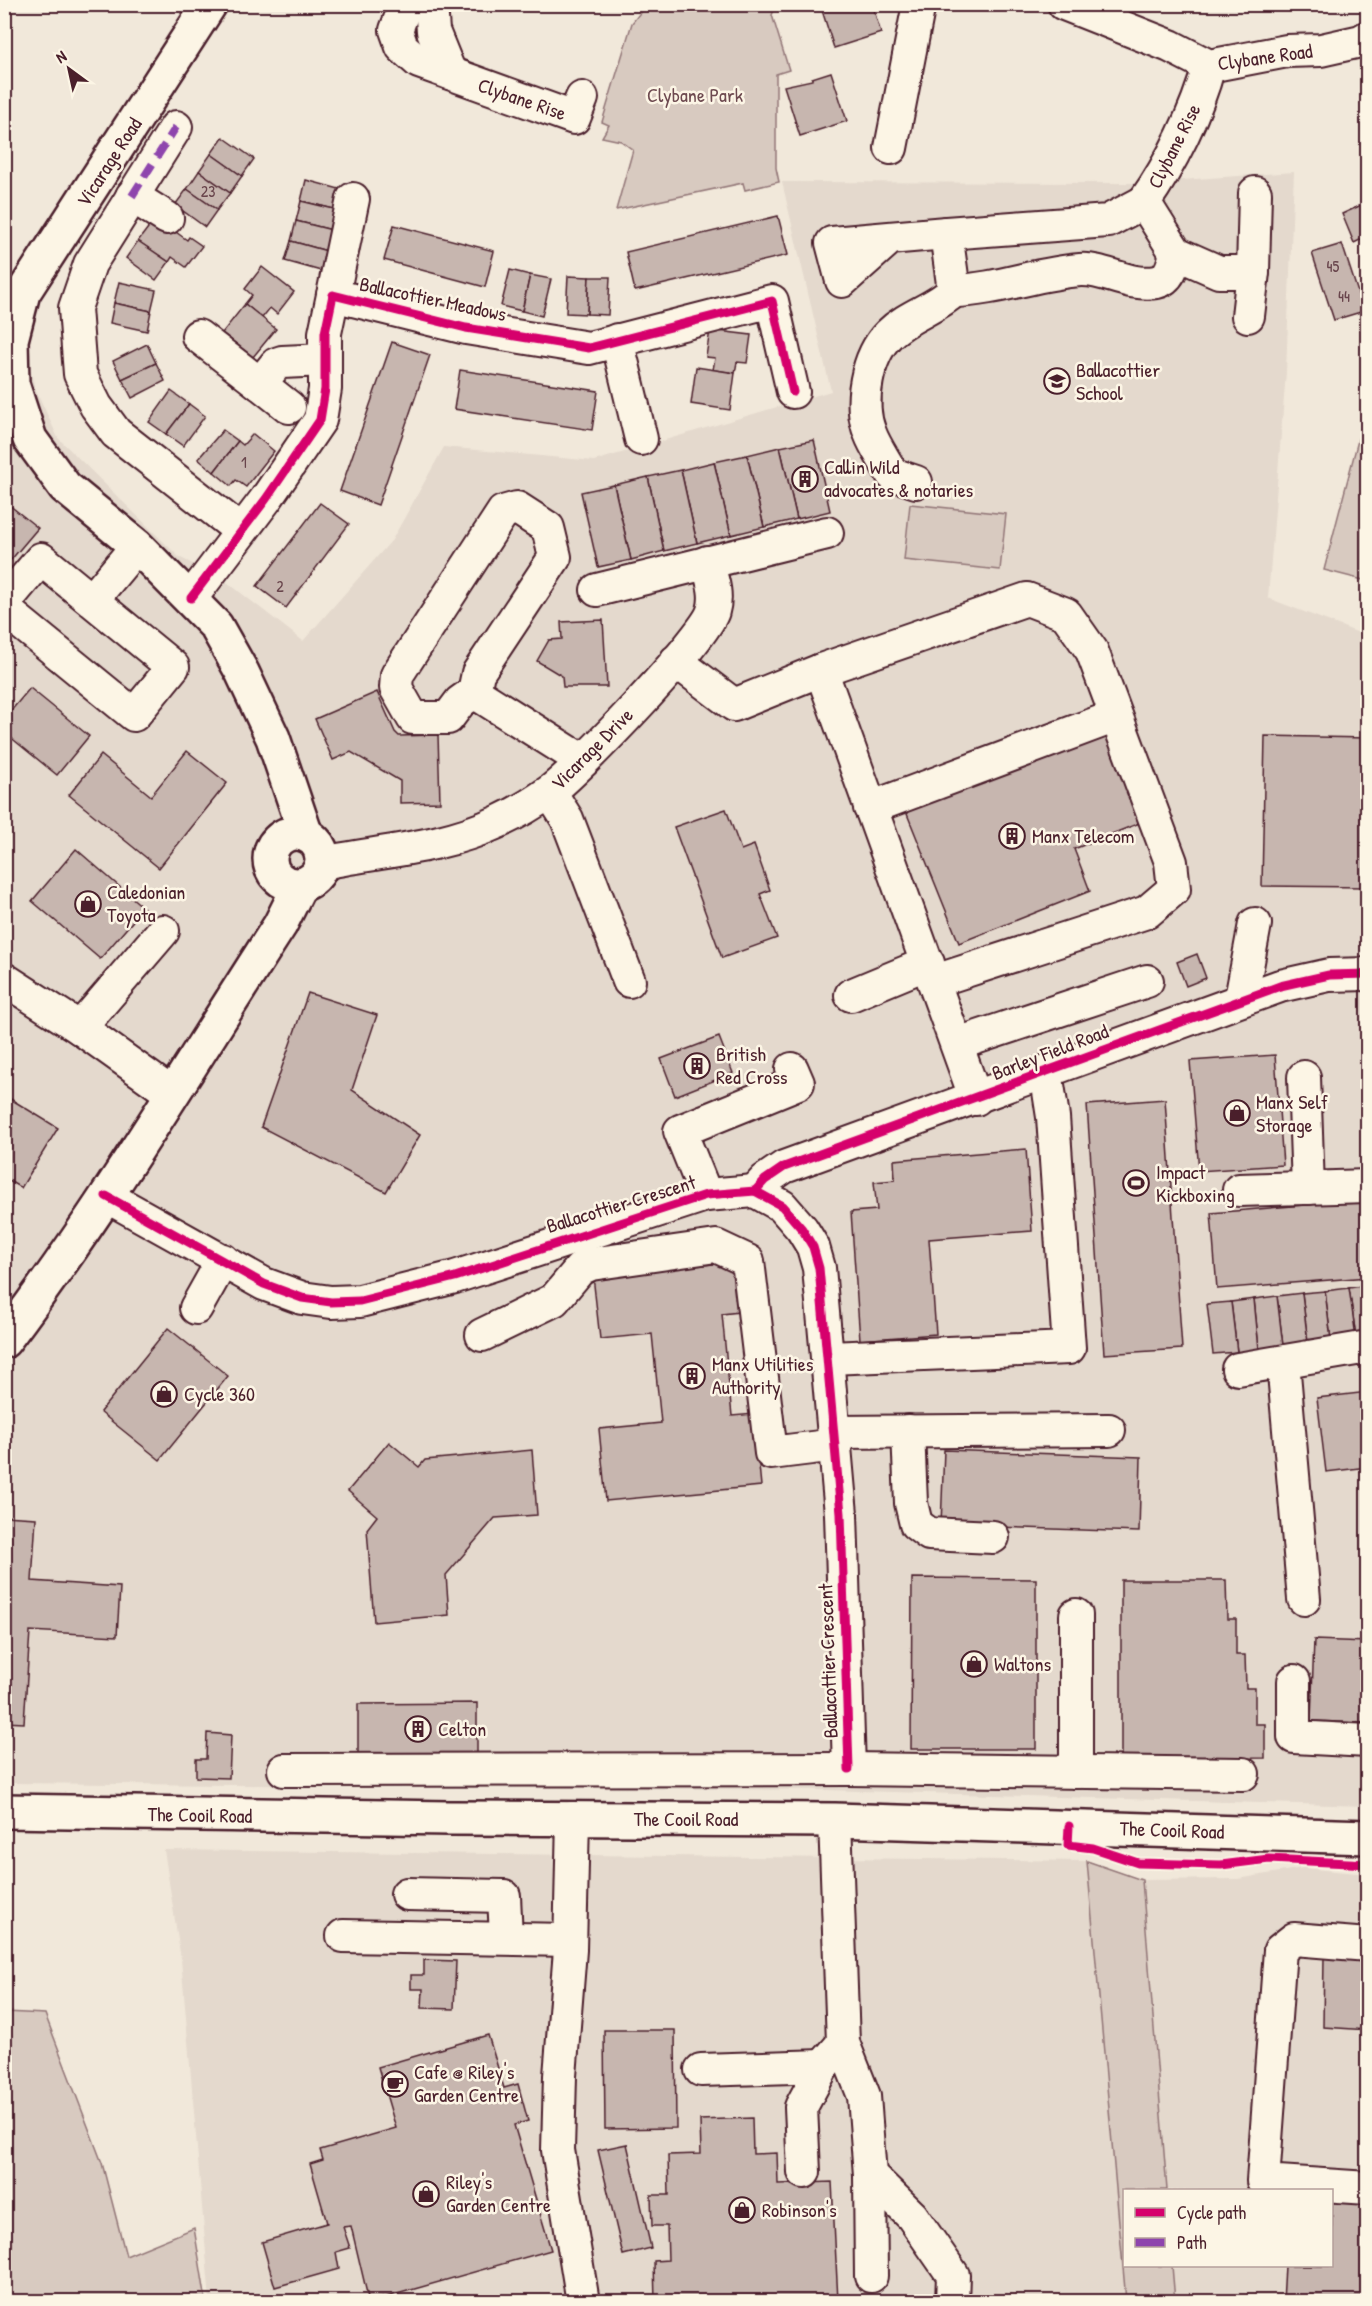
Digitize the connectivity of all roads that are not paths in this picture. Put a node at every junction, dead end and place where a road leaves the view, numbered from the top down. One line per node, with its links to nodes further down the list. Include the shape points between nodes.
1 (210, 4): 24 (highway, Vicarage Road)
2 (406, 4): 9 (street, Clybane Rise, via 396,30 402,47 418,62)
3 (431, 4): 9 (street, via 433,31)
4 (919, 4): 12 (street)
5 (1064, 4): 6 (street, Clybane Road)
6 (1114, 13): 8 (street, Clybane Road)
7 (1368, 37): 8 (street, Clybane Road, via 1321,50 1287,51)
8 (1209, 66): 16 (street, Clybane Rise, via 1203,90 1159,182)
9 (450, 73): 10 (street, Clybane Rise, via 574,118)
10 (582, 98)
11 (176, 127): 14 (street)
12 (891, 148)
13 (1256, 193): 21 (street)
14 (132, 196): 17 (street); 34 (street, via 90,264 75,308 80,374 116,434)
15 (353, 199): 23 (street)
16 (1144, 202): 18 (street, via 1108,221); 20 (street, Clybane Rise)
17 (167, 218)
18 (946, 233): 19 (street); 22 (street)
19 (888, 240)
20 (1176, 253): 21 (street, via 1219,272); 22 (street, via 1172,271 1159,281 1131,282 1082,269 978,290)
21 (1253, 272): 25 (street)
22 (954, 291): 33 (street, via 889,334 871,360 865,393 869,432)
23 (333, 295): 27 (street, Ballacottier Meadows, via 466,328 589,348); 28 (street, Ballacottier Meadows, via 325,333)
24 (14, 305): 36 (highway, Vicarage Road, via 12,384 30,439 65,487)
25 (1248, 316)
26 (198, 336): 29 (street)
27 (617, 340): 30 (street, Ballacottier Meadows, via 772,301); 32 (street)
28 (325, 360): 29 (street, via 276,364); 34 (street, Ballacottier Meadows, via 320,420)
29 (260, 384): 31 (street)
30 (793, 392)
31 (289, 407)
32 (641, 439)
33 (895, 482)
34 (241, 531): 39 (street, Ballacottier Meadows)
35 (827, 533): 37 (street)
36 (137, 546): 39 (highway, Vicarage Road); 40 (street)
37 (707, 562): 38 (street); 42 (street, Vicarage Drive, via 716,595 713,613)
38 (597, 590)
39 (191, 598): 49 (highway, Vicarage Road, via 216,626 273,738)
40 (92, 600): 41 (street, via 41,559); 41 (street, via 173,667 134,715)
41 (8, 618)
42 (676, 661): 43 (street, via 734,705); 46 (street, Vicarage Drive)
43 (821, 670): 45 (street, via 1027,599 1066,614 1092,651); 48 (street)
44 (474, 692): 44 (street, via 478,673 555,557 548,528 517,508 503,512 397,675 396,688 413,718 448,718); 46 (street)
45 (1116, 716): 48 (street); 52 (street, via 1171,862 1174,889 1147,912)
46 (583, 761): 47 (street, Vicarage Drive)
47 (550, 792): 49 (street, Vicarage Drive, via 499,822 423,848); 55 (street, via 567,819)
48 (870, 808): 52 (street)
49 (303, 858): 64 (highway, via 280,925)
50 (1255, 924): 58 (street)
51 (163, 931): 59 (street)
52 (931, 972): 57 (street); 60 (street)
53 (1368, 974): 58 (street, Barley Field Road, via 1329,975)
54 (4, 979): 59 (street)
55 (629, 981)
56 (1147, 981): 60 (street)
57 (851, 995)
58 (1241, 999): 62 (street, Barley Field Road)
59 (80, 1028): 64 (street)
60 (957, 1044): 65 (street)
61 (792, 1069): 70 (street, via 798,1083 680,1131)
62 (1046, 1072): 65 (street, Barley Field Road); 77 (street, via 1053,1117 1069,1348)
63 (1304, 1077): 67 (street)
64 (171, 1094): 71 (highway)
65 (976, 1099): 69 (street, Barley Field Road, via 784,1167)
66 (1368, 1186): 67 (street)
67 (1308, 1188): 68 (street)
68 (1239, 1190)
69 (755, 1191): 70 (street, Ballacottier Crescent); 77 (street, Ballacottier Crescent, via 782,1206 813,1247)
70 (706, 1195): 72 (street, Ballacottier Crescent, via 455,1277 360,1301 302,1298 264,1284)
71 (106, 1196): 72 (street, Ballacottier Crescent); 75 (highway, via 50,1281)
72 (223, 1260): 73 (street)
73 (196, 1308)
74 (482, 1335): 82 (street, via 554,1300 580,1269 591,1264 716,1246 748,1261 771,1453)
75 (4, 1341)
76 (1368, 1347): 78 (street)
77 (829, 1358): 82 (street, Ballacottier Crescent)
78 (1283, 1362): 79 (street); 84 (street)
79 (1238, 1370)
80 (1109, 1430): 81 (street)
81 (908, 1431): 82 (street); 83 (street, via 911,1503 916,1524 929,1534)
82 (835, 1438): 88 (street, Ballacottier Crescent)
83 (993, 1537)
84 (1304, 1599)
85 (1076, 1615): 90 (street)
86 (1294, 1681): 87 (street, via 1294,1737)
87 (1368, 1741)
88 (849, 1769): 89 (street); 90 (street)
89 (284, 1770)
90 (1076, 1772): 91 (street)
91 (1243, 1774)
92 (4, 1811): 93 (highway, The Cooil Road)
93 (573, 1818): 94 (highway, The Cooil Road); 99 (street)
94 (835, 1820): 95 (highway, The Cooil Road); 101 (street)
95 (1368, 1837)
96 (407, 1894): 98 (street, via 504,1896)
97 (343, 1936): 98 (street)
98 (506, 1937): 99 (street)
99 (570, 1940): 107 (street, via 558,2150)
100 (1368, 1945): 105 (street, via 1294,1939 1280,1950 1263,2181)
101 (833, 2054): 102 (street); 103 (street, via 801,2107); 104 (street, via 864,2096)
102 (701, 2070)
103 (804, 2172)
104 (870, 2175): 106 (street); 108 (street, via 912,2217 953,2275)
105 (1368, 2188)
106 (871, 2276)
107 (583, 2301)
108 (952, 2301)

